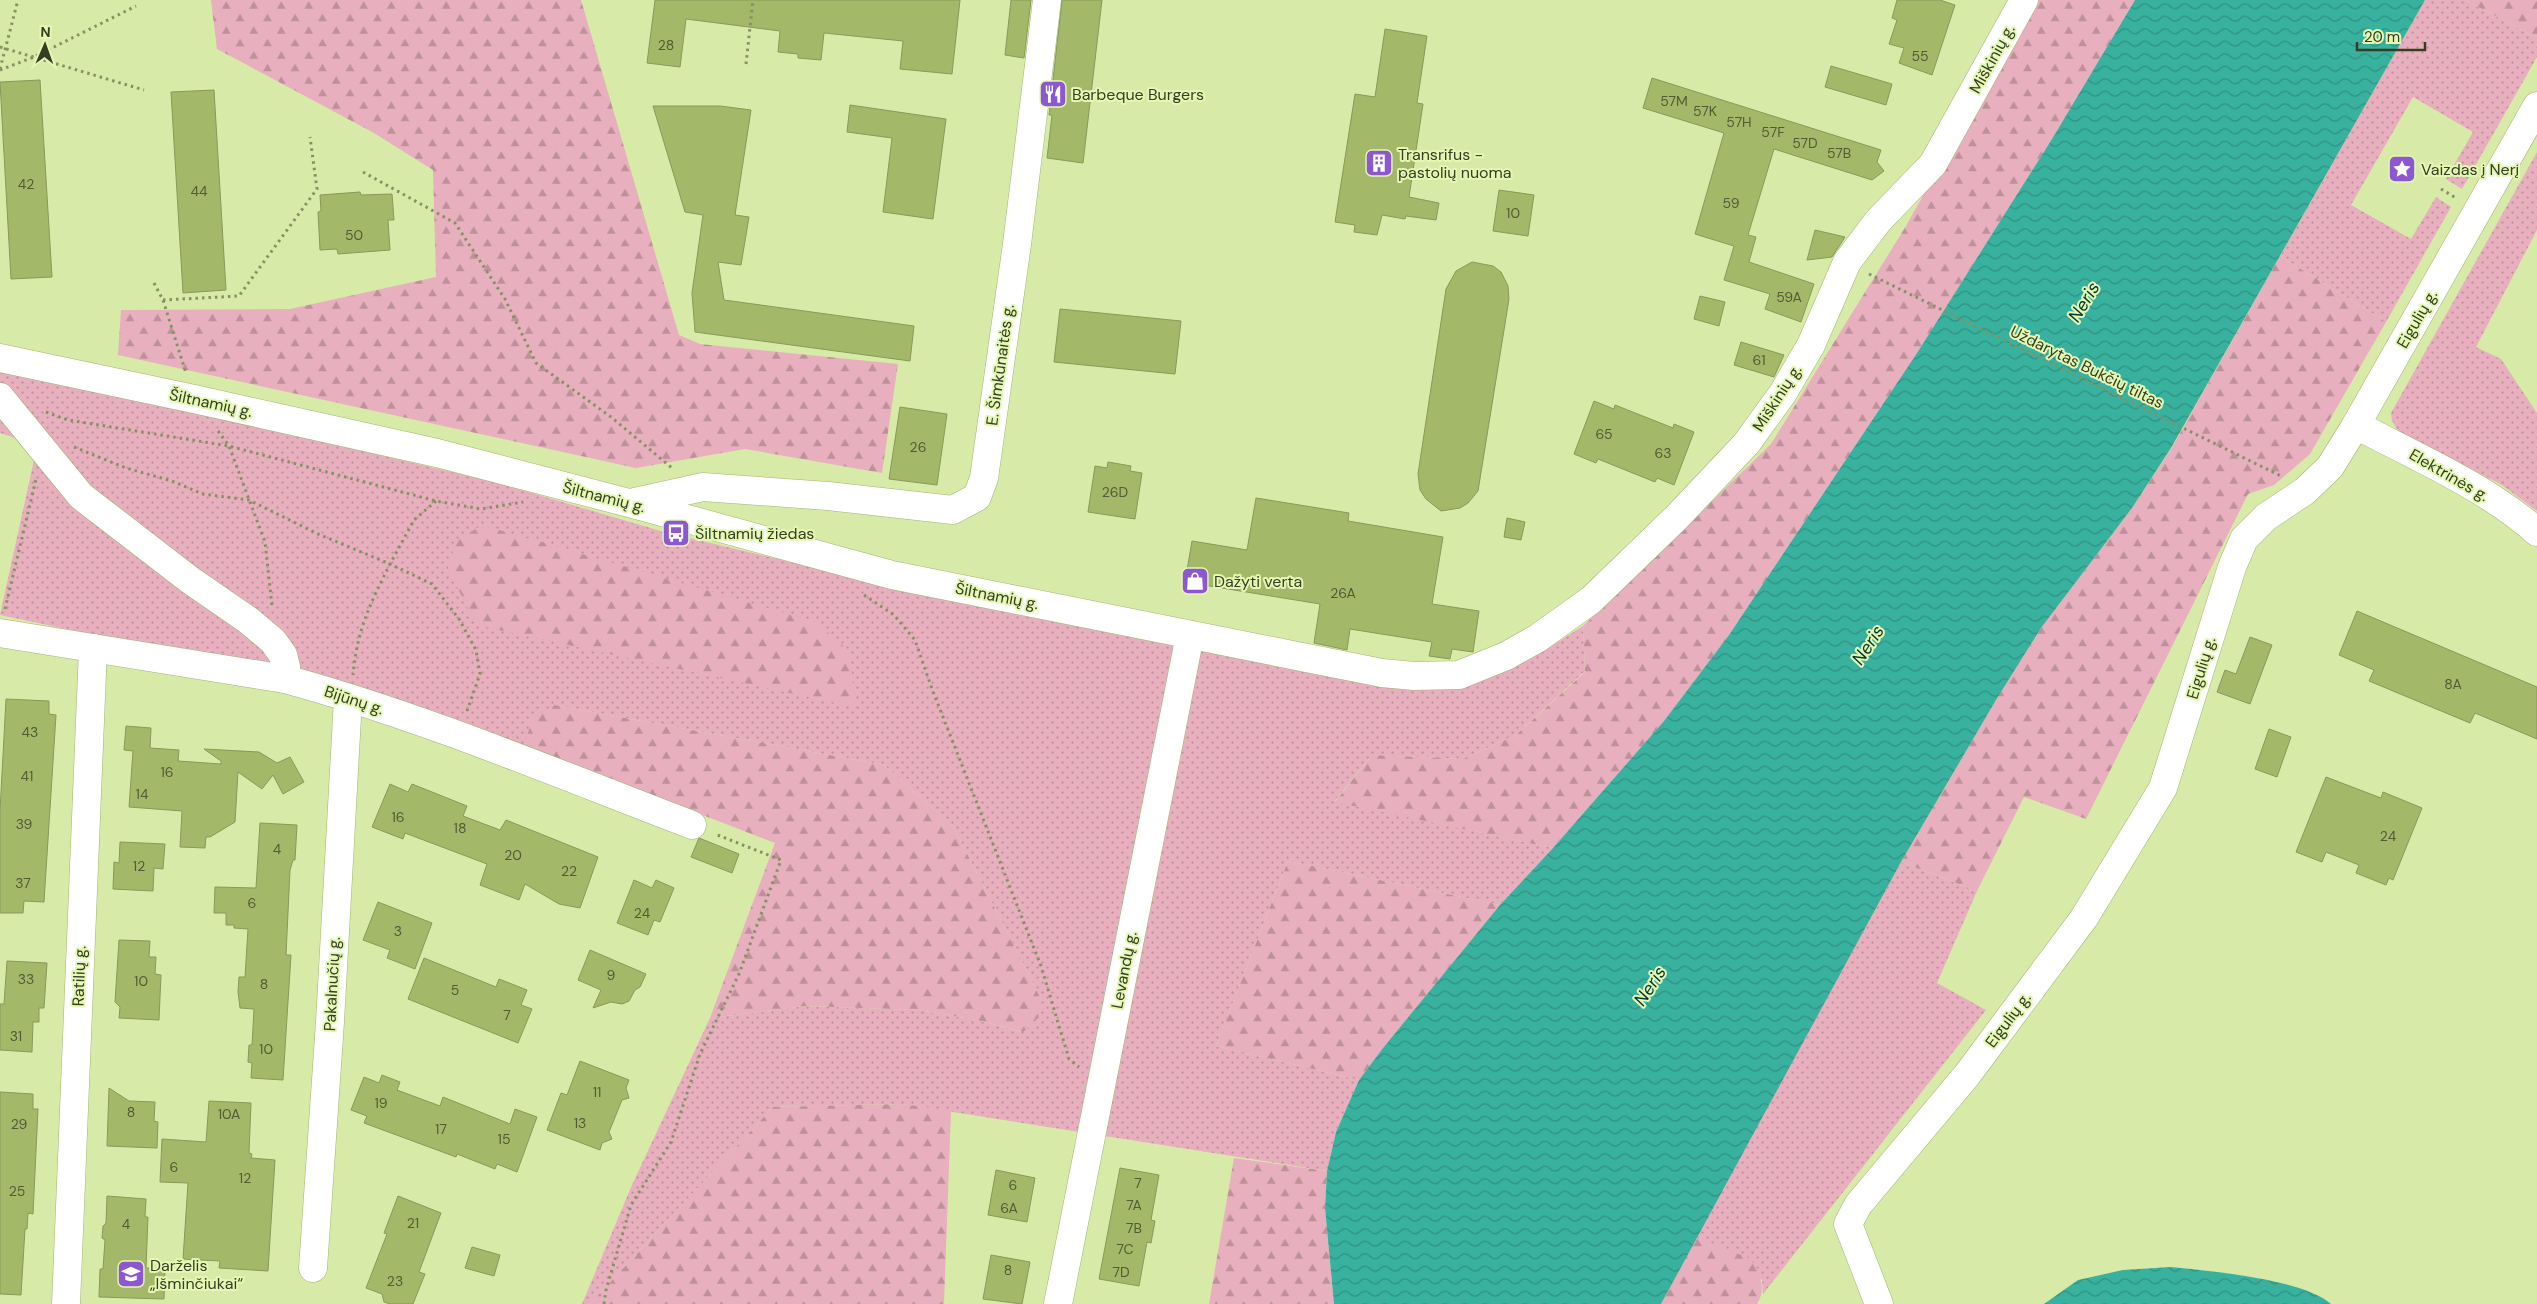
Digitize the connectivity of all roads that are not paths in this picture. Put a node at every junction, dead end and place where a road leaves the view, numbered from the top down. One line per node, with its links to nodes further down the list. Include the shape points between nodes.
1 (1047, 0): 7 (street, E. Šimkūnaitės g., via 1017,244 984,478 977,497 953,510 703,487)
2 (2024, 0): 12 (street, Miškinių g., via 1934,164 1878,221 1847,262 1811,345 1783,393 1746,444 1592,600 1538,638 1506,656 1459,675)
3 (2537, 106): 6 (street, Eigulių g.)
4 (0, 358): 7 (street, Šiltnamių g., via 437,453)
5 (0, 397): 13 (street, via 54,448 81,496 274,642 283,655)
6 (2356, 425): 8 (street, Elektrinės g., via 2478,491 2522,518); 19 (street, Eigulių g., via 2330,467 2305,490 2266,517 2244,539 2232,567 2164,788 2084,918 1967,1075 1858,1205 1848,1224)
7 (628, 502): 10 (street, Šiltnamių g., via 892,575)
8 (2537, 532)
9 (1, 624): 11 (street, Bijūnų g.)
10 (1190, 635): 12 (street, Šiltnamių g., via 1382,673); 18 (street, Levandų g.)
11 (93, 648): 13 (street, Bijūnų g.); 17 (street, Ratilių g.)
12 (1414, 676)
13 (285, 679): 14 (street, Bijūnų g.)
14 (348, 699): 15 (street, Bijūnų g., via 458,736); 16 (street, Pakalnučių g.)
15 (692, 825)
16 (313, 1268)
17 (66, 1304)
18 (1058, 1304)
19 (1879, 1304)

